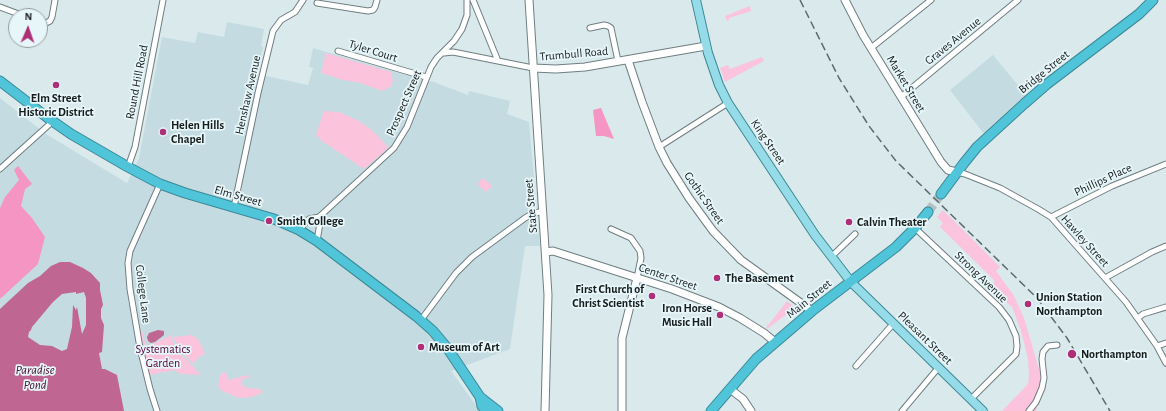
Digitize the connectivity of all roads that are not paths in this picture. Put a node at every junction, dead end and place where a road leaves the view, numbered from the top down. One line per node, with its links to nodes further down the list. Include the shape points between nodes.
1 (55, 0): 14 (street, via 52,17)
2 (163, 0): 31 (street, Round Hill Road, via 135,147)
3 (303, 0): 36 (street, Henshaw Avenue, via 295,12 281,20 273,31)
4 (377, 0): 13 (street, via 373,10 368,11)
5 (467, 0): 19 (street, Prospect Street, via 467,15 462,29)
6 (473, 0): 21 (street)
7 (529, 0): 23 (street, State Street)
8 (696, 0): 16 (main road, King Street)
9 (845, 0): 17 (street, Market Street)
10 (931, 0): 17 (street)
11 (1018, 0): 26 (street, Graves Avenue)
12 (1153, 0): 33 (highway, Bridge Street, via 1024,104 977,148)
13 (316, 3)
14 (48, 22)
15 (590, 28): 22 (street, via 604,25 611,28)
16 (706, 46): 20 (street, Trumbull Road); 27 (main road, King Street)
17 (871, 48): 26 (street, Market Street)
18 (338, 51): 24 (street, Tyler Court)
19 (444, 53): 21 (street, Trumbull Road, via 453,52); 24 (street, Prospect Street, via 437,58)
20 (628, 60): 22 (street, Trumbull Road); 29 (street, Gothic Street)
21 (498, 61): 23 (street, Trumbull Road)
22 (618, 61): 23 (street, Trumbull Road, via 584,67)
23 (533, 68): 37 (street, State Street)
24 (426, 77): 39 (street, Prospect Street, via 407,127 394,148)
25 (0, 81): 28 (highway, Elm Street)
26 (901, 97): 33 (street, Market Street, via 941,162 948,170)
27 (728, 103): 29 (street); 48 (main road, King Street)
28 (52, 122): 31 (highway, Elm Street); 32 (street)
29 (659, 147): 53 (street, Gothic Street, via 677,180 712,231 741,260)
30 (1166, 164): 40 (street, Phillips Place, via 1112,186)
31 (128, 167): 34 (highway, Elm Street)
32 (0, 169)
33 (957, 172): 35 (highway); 40 (street, Hawley Street, via 1000,188)
34 (160, 184): 36 (highway, Elm Street); 67 (street, College Lane, via 130,252 128,264 139,341)
35 (941, 194)
36 (234, 207): 43 (highway, Elm Street, via 274,219)
37 (543, 211): 47 (street, State Street); 55 (street, via 525,218 472,257)
38 (928, 212): 41 (highway, Main Street)
39 (319, 217): 43 (street, Prospect Street, via 309,219); 45 (street)
40 (1051, 217): 50 (street, Hawley Street)
41 (915, 228): 51 (highway, Main Street, via 896,247); 66 (street, Strong Avenue, via 1004,314 1016,336 1017,350 1014,357)
42 (611, 229): 49 (street, via 631,238 640,251)
43 (299, 230): 45 (highway, Elm Street)
44 (855, 234): 48 (street)
45 (317, 241): 55 (highway, Elm Street)
46 (1166, 246): 50 (street)
47 (546, 252): 49 (street, Center Street); 70 (street, State Street, via 548,311)
48 (831, 257): 51 (main road, King Street)
49 (638, 278): 57 (street, Center Street, via 726,310); 71 (street, via 622,338)
50 (1105, 278): 54 (street, Hawley Street)
51 (851, 282): 53 (highway, Main Street); 56 (main road, Pleasant Street)
52 (1166, 307): 54 (street)
53 (812, 312): 57 (highway, Main Street)
54 (1138, 318): 60 (street, Hawley Street)
55 (421, 320): 65 (highway, Elm Street, via 442,342)
56 (893, 324): 62 (street); 63 (main road, Pleasant Street)
57 (775, 342): 64 (highway, Main Street)
58 (1166, 343): 60 (street)
59 (1057, 345): 76 (street, via 1048,346 1043,351 1043,385 1038,399)
60 (1158, 346): 61 (street, Hawley Street)
61 (1166, 363)
62 (856, 366)
63 (939, 367): 66 (main road, Pleasant Street); 74 (street)
64 (730, 389): 72 (highway, Main Street); 73 (street)
65 (480, 397): 68 (highway, Elm Street); 69 (highway, Elm Street)
66 (971, 399): 75 (main road, Pleasant Street)
67 (157, 411)
68 (486, 411)
69 (498, 411)
70 (545, 411)
71 (622, 411)
72 (711, 411)
73 (751, 411)
74 (902, 411)
75 (983, 411)
76 (1029, 411)

